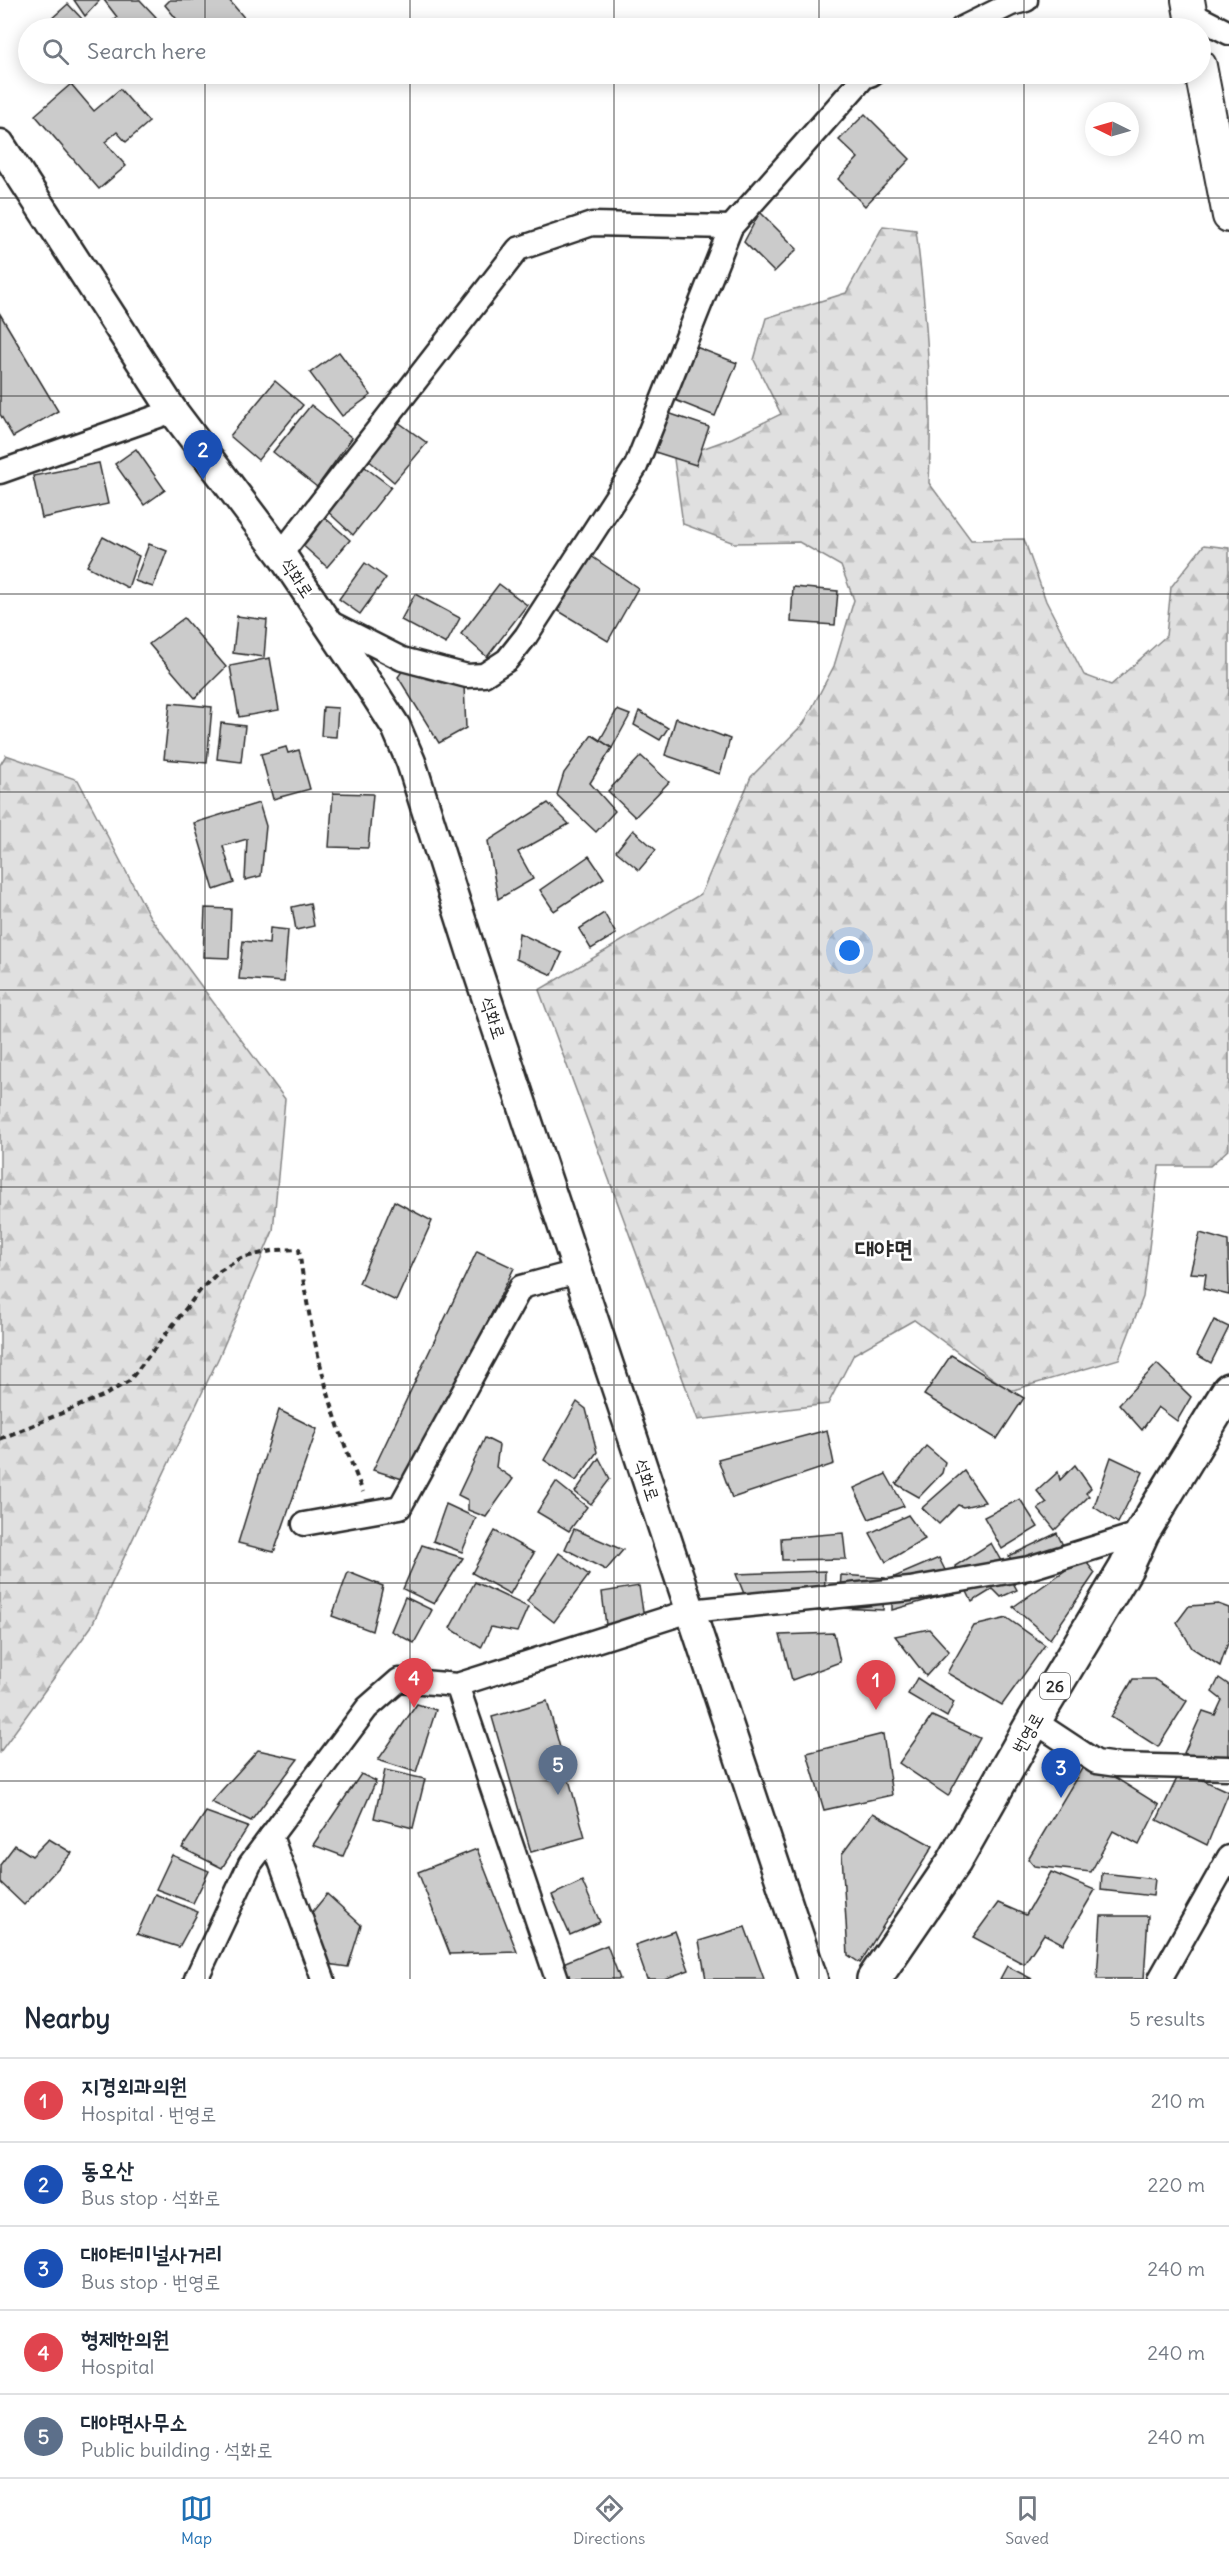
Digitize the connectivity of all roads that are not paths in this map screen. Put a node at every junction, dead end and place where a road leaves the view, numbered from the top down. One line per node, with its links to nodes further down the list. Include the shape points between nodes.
1 (1015, 1): 2 (street)
2 (982, 18)
3 (1211, 24): 4 (street)
4 (1229, 33)
5 (858, 84): 9 (street)
6 (1203, 84): 8 (main road)
7 (0, 144): 10 (street, 석화로)
8 (1229, 216)
9 (731, 227): 12 (street, via 592,224 518,249); 13 (street, via 636,466 507,660 484,675 466,676 402,659)
10 (174, 411): 11 (street); 12 (street, 석화로)
11 (0, 472)
12 (281, 554): 13 (street, 석화로)
13 (325, 620): 14 (street, 석화로, via 396,727 411,762)
14 (577, 1272): 16 (street, via 521,1287 400,1507); 18 (street, 석화로)
15 (1229, 1390): 17 (main road, 번영로 / 26)
16 (304, 1524)
17 (1142, 1533): 18 (street, via 1029,1568 910,1589); 20 (main road, 번영로 / 26, via 1126,1568)
18 (690, 1611): 19 (street); 27 (street, 석화로)
19 (457, 1685): 22 (street, via 399,1680 367,1708); 26 (street)
20 (1034, 1721): 21 (street, via 1096,1761); 28 (main road, 번영로 / 26, via 954,1862)
21 (1229, 1768)
22 (271, 1836): 24 (street, via 250,1864); 25 (street)
23 (1229, 1857): 29 (street)
24 (196, 1979)
25 (323, 1979)
26 (557, 1979)
27 (813, 1979)
28 (874, 1979)
29 (1160, 1979)

